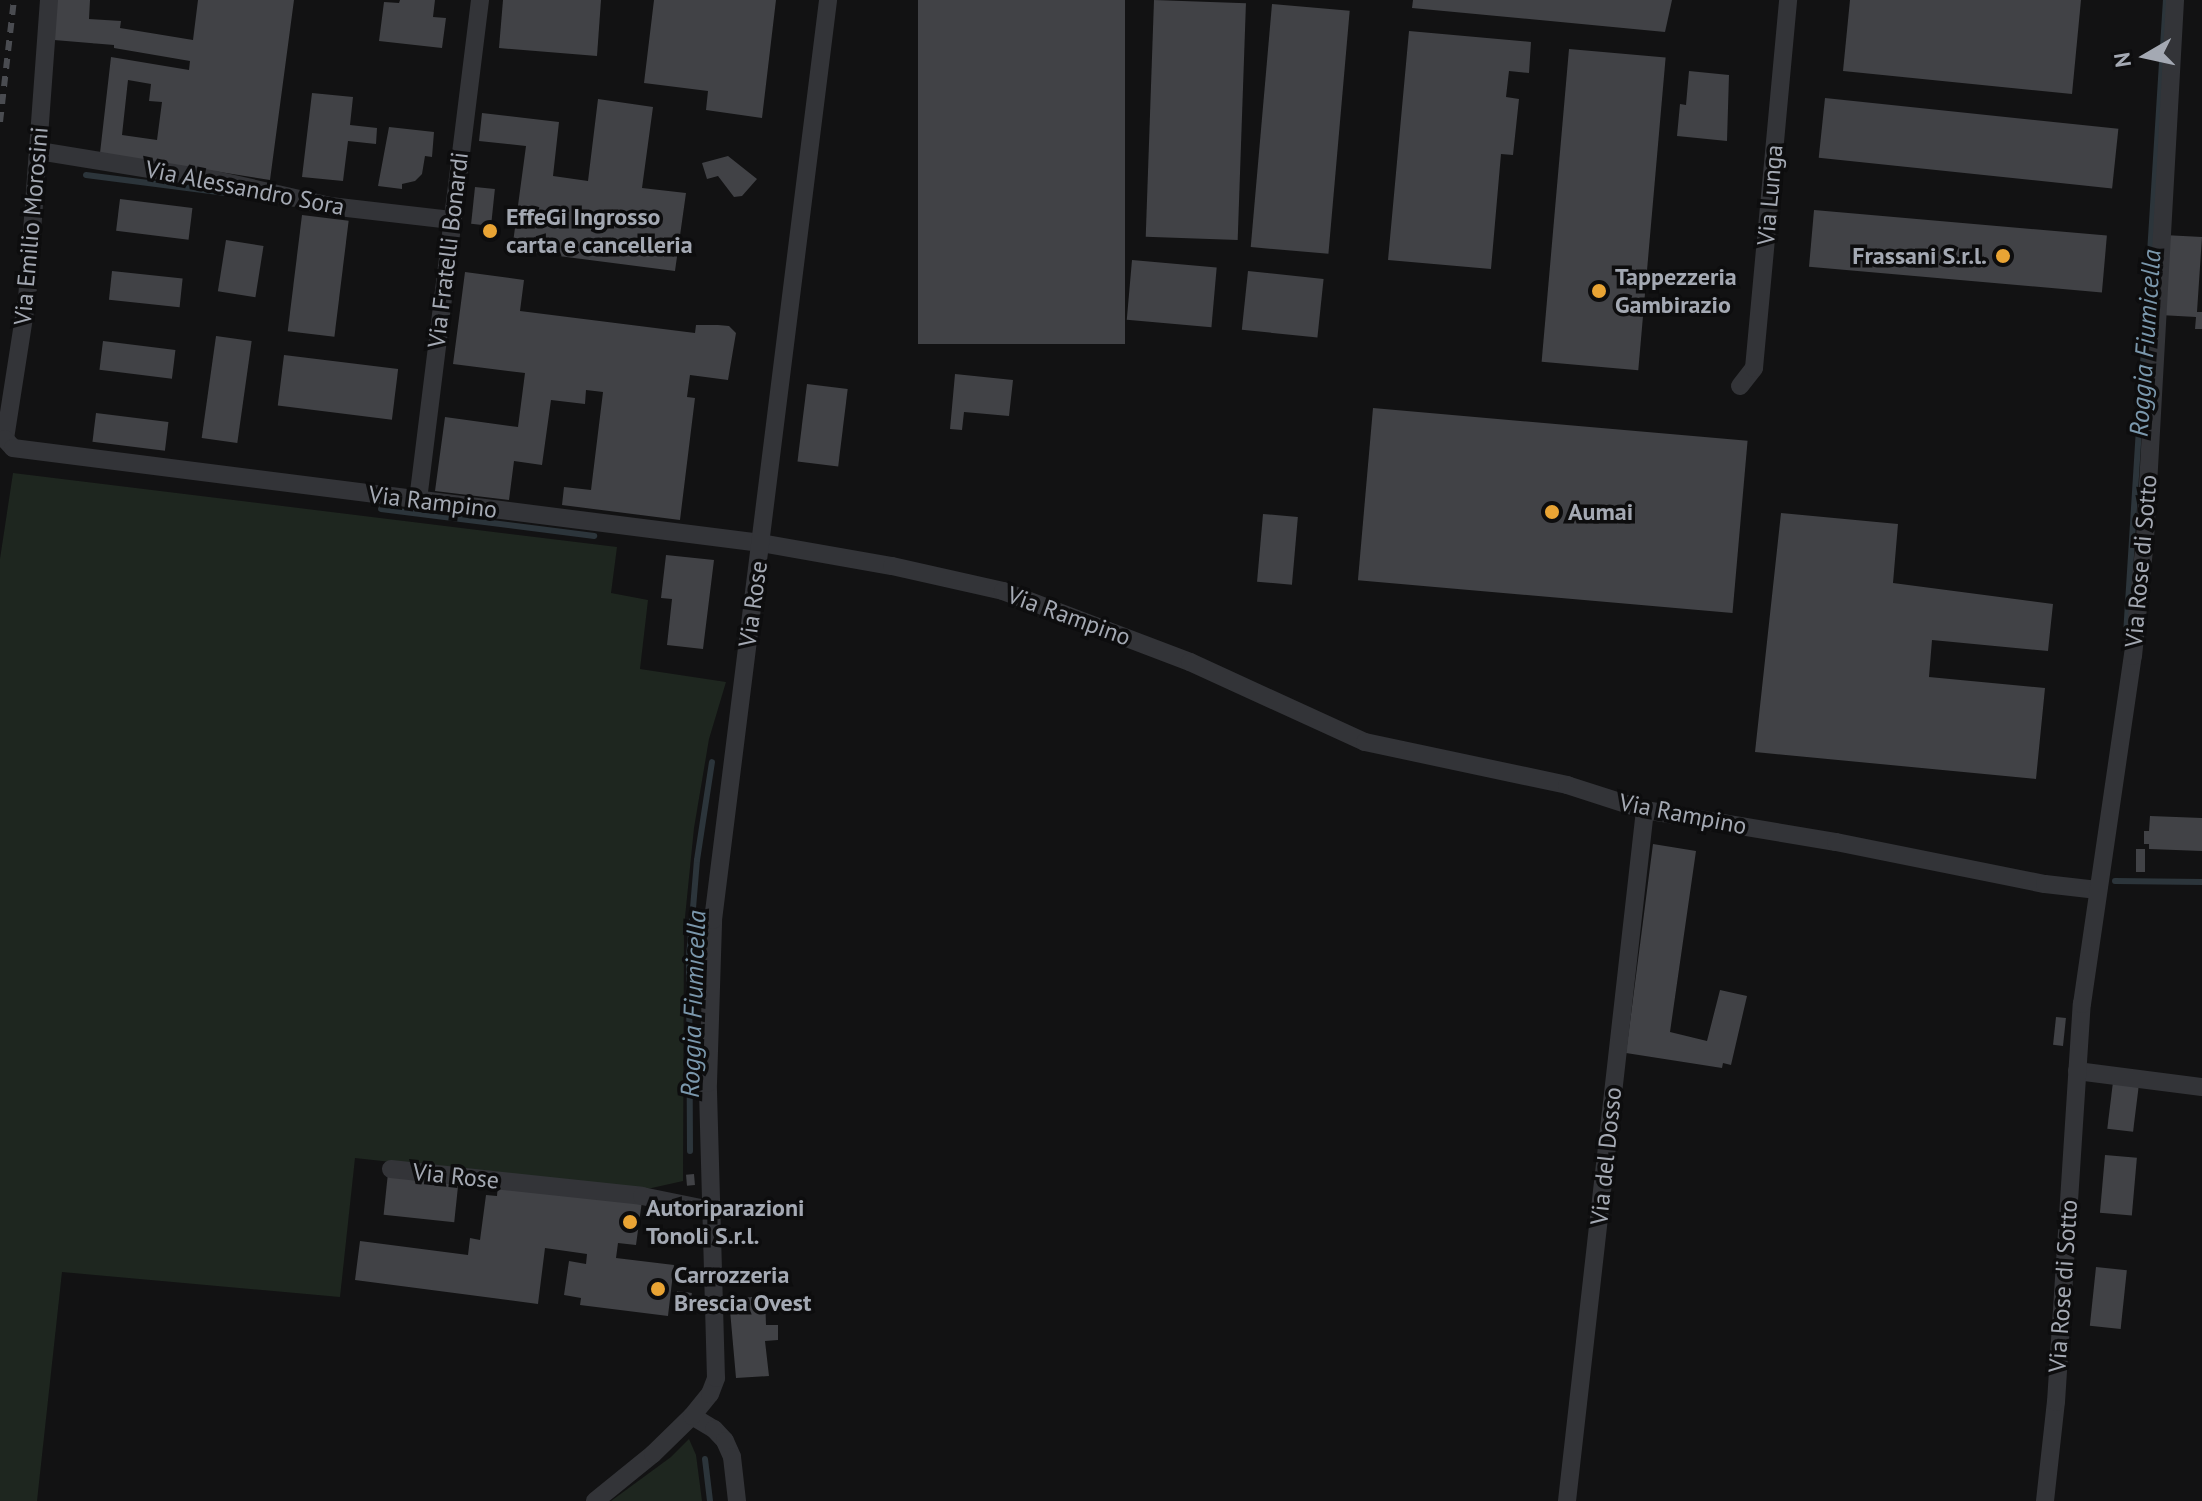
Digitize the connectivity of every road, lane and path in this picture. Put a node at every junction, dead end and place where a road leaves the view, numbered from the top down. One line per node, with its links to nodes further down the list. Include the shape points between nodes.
1 (49, 0): 6 (street, Via Emilio Morosini)
2 (480, 0): 7 (street, Via Fratelli Bonardi)
3 (828, 0): 11 (street, Via Rose)
4 (1788, 0): 8 (street, Via Lunga, via 1754,368)
5 (2175, 0): 13 (street, Via Rose di Sotto, via 2145,539)
6 (39, 151): 7 (street, Via Alessandro Sora, via 216,180 330,206); 9 (street, Via Emilio Morosini, via 27,298 5,439)
7 (451, 220): 10 (street, Via Fratelli Bonardi)
8 (1740, 386)
9 (13, 448): 10 (street, Via Rampino)
10 (418, 500): 11 (street, Via Rampino)
11 (761, 543): 12 (street, Via Rampino, via 1003,591 1190,662 1365,742 1567,785); 17 (street, Via Rose, via 713,920)
12 (1645, 810): 13 (street, Via Rampino); 21 (street, Via del Dosso)
13 (2098, 890): 14 (street, Via Rose di Sotto)
14 (2077, 1071): 15 (street); 22 (street, Via Rose di Sotto)
15 (2202, 1087)
16 (391, 1169): 17 (street, Via Rose, via 642,1196)
17 (711, 1210): 18 (street, Via Rose, via 718,1360 710,1394)
18 (692, 1416): 19 (street, Via Rose); 20 (street, via 725,1441)
19 (595, 1501)
20 (737, 1501)
21 (1567, 1501)
22 (2045, 1501)

